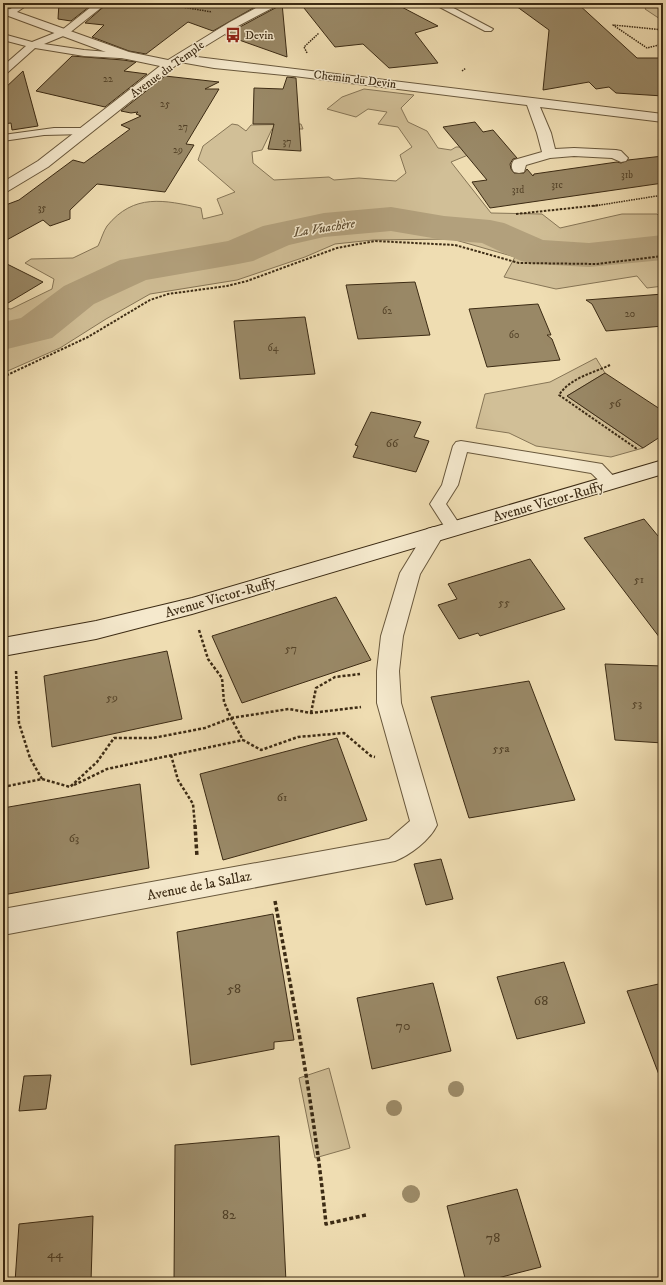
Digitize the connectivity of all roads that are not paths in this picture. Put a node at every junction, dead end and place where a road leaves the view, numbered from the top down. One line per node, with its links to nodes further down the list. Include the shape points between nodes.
1 (25, 3): 5 (lane, Chemin du Devin)
2 (102, 3): 7 (lane)
3 (274, 3): 11 (street, Avenue du Temple)
4 (437, 3): 6 (lane)
5 (7, 11): 7 (street, Chemin du Devin)
6 (488, 29)
7 (65, 32): 9 (lane); 10 (street, Chemin du Devin)
8 (3, 37): 9 (lane, Chemin du Devin)
9 (33, 45): 10 (lane, Chemin du Devin); 12 (lane)
10 (133, 57): 11 (street, Chemin du Devin)
11 (174, 61): 13 (street, Chemin du Devin, via 294,72); 15 (street, Avenue du Temple)
12 (3, 71)
13 (532, 102): 14 (street, Chemin du Devin); 16 (street)
14 (663, 118)
15 (85, 131): 17 (lane, via 47,131); 22 (street, Avenue du Temple, via 43,164)
16 (544, 133): 18 (street); 19 (street)
17 (3, 138)
18 (574, 152): 19 (street); 20 (street, via 616,154)
19 (549, 154): 21 (street, via 519,163)
20 (621, 158)
21 (519, 169)
22 (3, 188)
23 (663, 467): 24 (street, Avenue Victor-Ruffy)
24 (611, 482): 25 (street, Avenue Victor-Ruffy); 25 (lane, via 596,468 461,446 450,485 438,504)
25 (444, 531): 26 (street, Avenue Victor-Ruffy, via 192,606 96,630); 27 (street, Avenue de la Sallaz, via 410,573 392,636 388,671 389,703 424,825 395,849)
26 (3, 647)
27 (3, 922)

